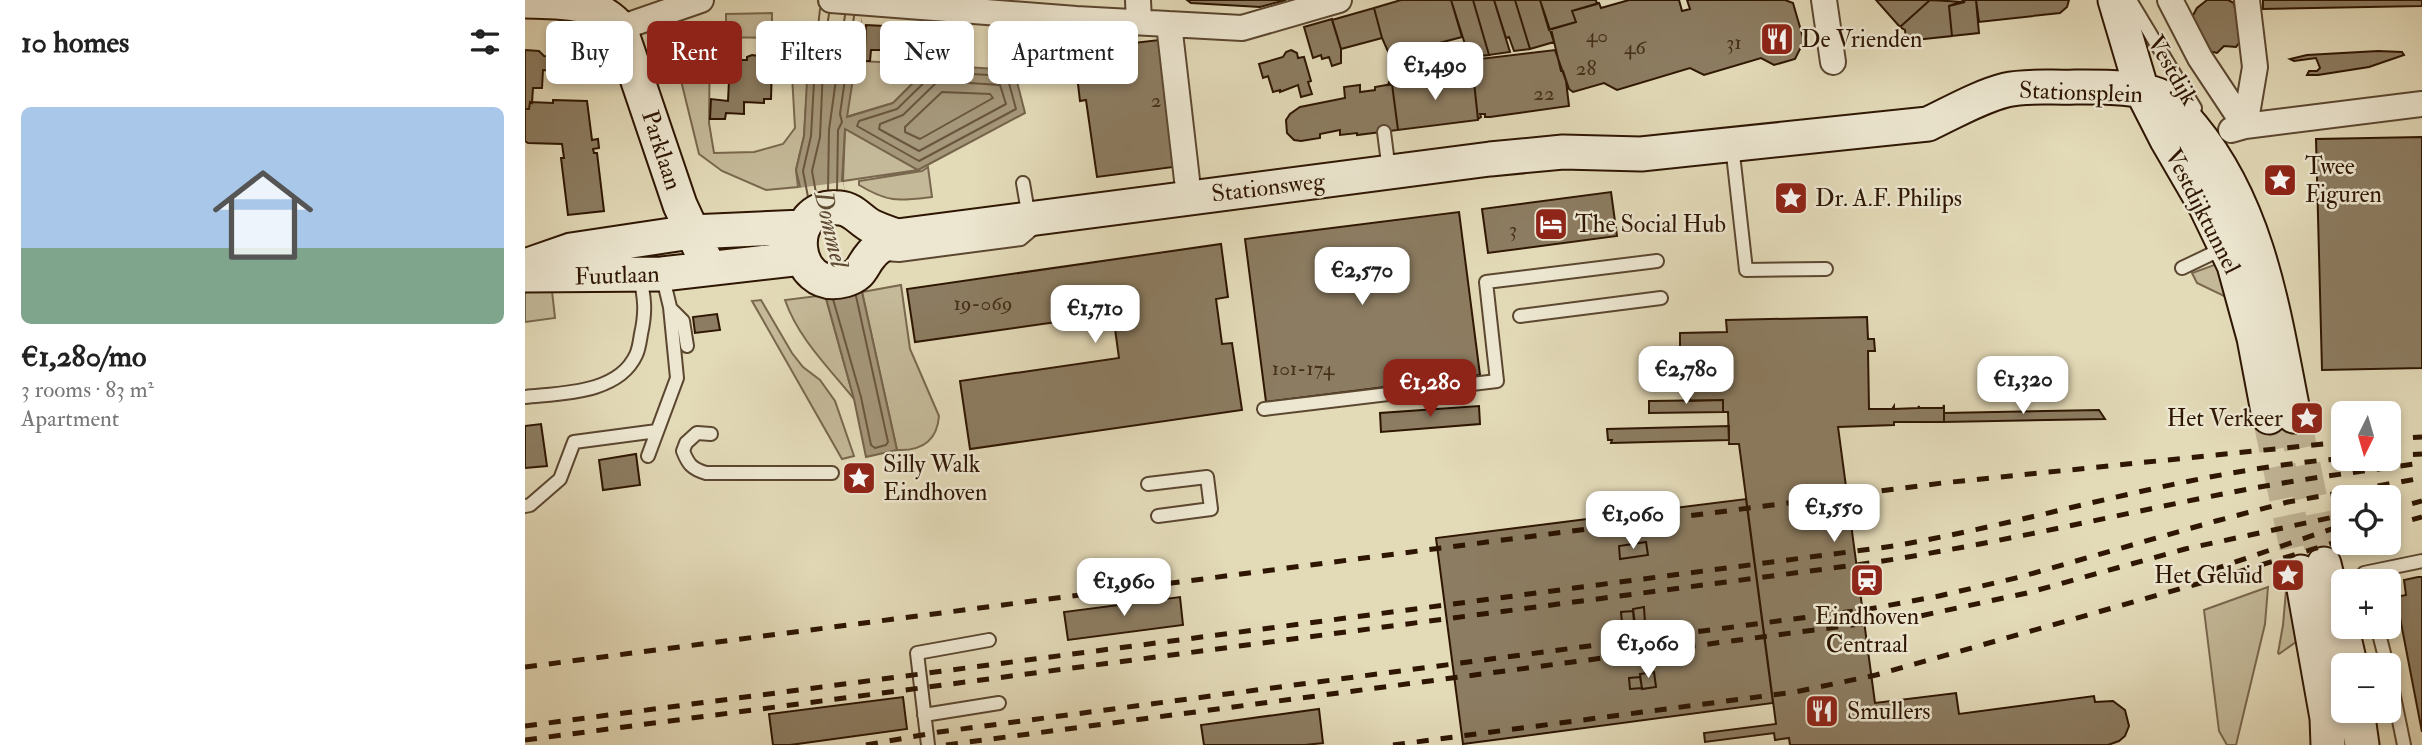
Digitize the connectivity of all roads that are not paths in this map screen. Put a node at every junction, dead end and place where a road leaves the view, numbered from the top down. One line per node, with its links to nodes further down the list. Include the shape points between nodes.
1 (701, 0): 12 (street)
2 (831, 0): 10 (street, via 1076,19)
3 (1339, 0): 13 (street, via 1242,28)
4 (1824, 0): 15 (street)
5 (2115, 0): 14 (street, Vestdijk)
6 (2130, 0): 21 (lane, Vestdijk, via 2197,112)
7 (2170, 0): 21 (street, Vestdijk, via 2200,58)
8 (2247, 0): 21 (street, via 2255,67)
9 (525, 1): 11 (street, via 588,3)
10 (1139, 11): 13 (street)
11 (614, 21)
12 (633, 24)
13 (1169, 24): 25 (street)
14 (2127, 36): 17 (street, via 2111,73); 18 (street, Vestdijk)
15 (1833, 62)
16 (633, 65): 29 (street, Parklaan)
17 (2092, 87): 18 (street, Stationsplein); 22 (street, Stationsplein, via 2007,90 1928,124)
18 (2142, 91): 21 (street, Stationsplein, via 2162,97); 31 (street, Vestdijktunnel)
19 (2422, 104): 21 (street)
20 (1384, 132): 24 (lane)
21 (2227, 134): 31 (street, Vestdijktunnel, via 2237,198 2259,255 2282,416)
22 (1733, 145): 23 (street, Stationsplein); 37 (lane, via 1746,270)
23 (1641, 154): 24 (street, Stationsweg, via 1563,152 1482,167)
24 (1389, 172): 25 (street, Stationsweg)
25 (1187, 181): 27 (lane); 28 (street, Stationsweg)
26 (1023, 183): 28 (lane)
27 (1225, 209)
28 (1039, 217): 32 (street, Stationsweg)
29 (691, 232): 30 (street, Stationsweg); 34 (street, Fuutlaan, via 572,250); 35 (street, Parklaan)
30 (808, 246): 32 (street, Stationsweg, via 837,281 845,280); 32 (street, Stationsweg, via 814,214 837,207 849,209 870,226); 35 (street, Stationsweg)
31 (2227, 247): 36 (lane)
32 (877, 253)
33 (1657, 261): 45 (lane, via 1486,282 1497,381)
34 (525, 266)
35 (709, 268): 39 (street, Fuutlaan)
36 (2182, 268)
37 (1826, 269)
38 (525, 275): 39 (street, Fuutlaan)
39 (650, 275): 41 (lane); 44 (lane, via 636,355 619,377 588,389)
40 (1661, 298): 42 (lane)
41 (670, 307): 43 (lane, via 683,321); 46 (lane, via 677,377)
42 (1520, 316)
43 (687, 346)
44 (525, 397)
45 (1264, 409)
46 (657, 432): 48 (lane); 51 (lane, via 574,442 560,479)
47 (711, 435): 49 (lane, via 697,433 686,443 683,451 695,470)
48 (648, 456)
49 (832, 473)
50 (1148, 484): 52 (lane, via 1207,477 1211,509)
51 (525, 506)
52 (1158, 516)
53 (2422, 561): 54 (lane)
54 (2383, 569)
55 (989, 640): 58 (lane, via 917,653)
56 (2351, 643): 62 (street, via 2313,568)
57 (999, 703): 58 (lane)
58 (924, 715): 61 (lane)
59 (2359, 723): 63 (street)
60 (2399, 723): 64 (lane)
61 (927, 745)
62 (2328, 745)
63 (2362, 745)
64 (2404, 745)

